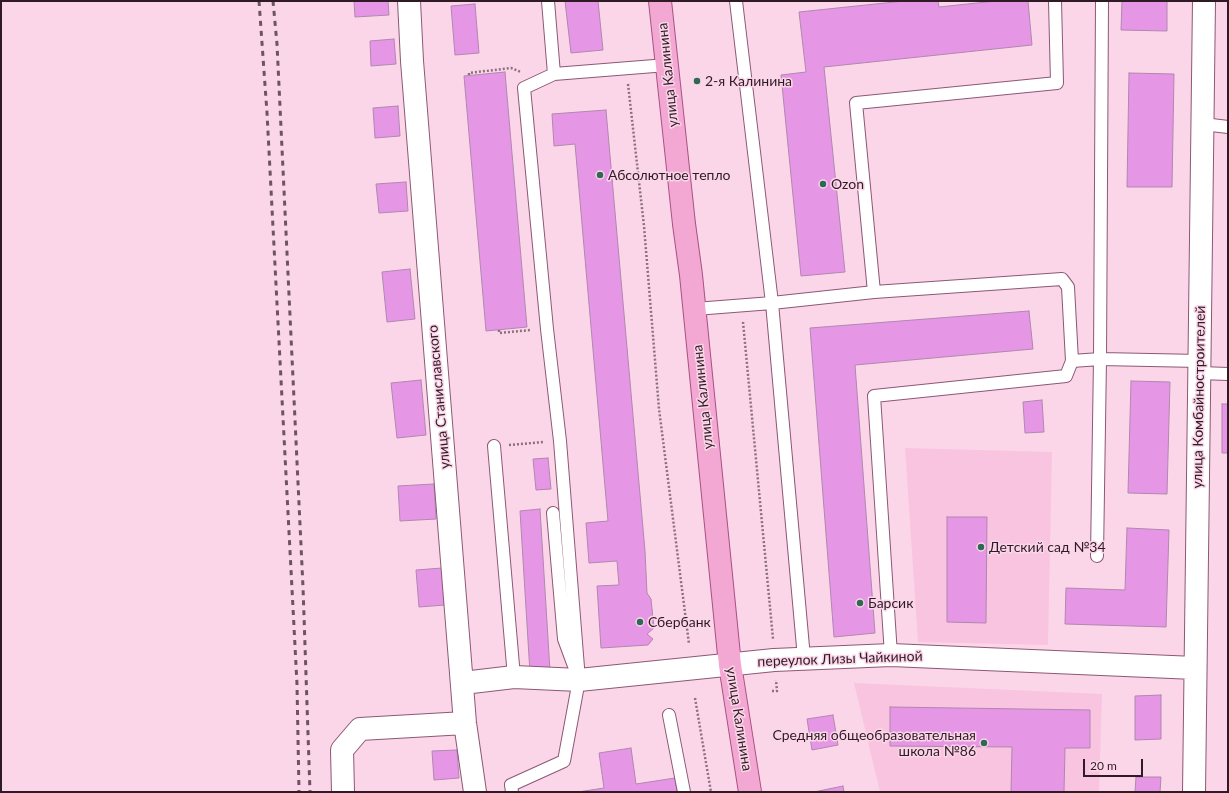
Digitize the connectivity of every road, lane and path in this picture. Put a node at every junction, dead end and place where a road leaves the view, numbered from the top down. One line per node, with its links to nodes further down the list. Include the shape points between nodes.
1 (408, 1): 38 (street, улица Станиславского)
2 (548, 1): 11 (lane)
3 (660, 1): 8 (main road, улица Калинина)
4 (736, 1): 16 (lane)
5 (1055, 1): 15 (lane, via 1057,83 856,103)
6 (1102, 1): 21 (lane)
7 (1204, 1): 13 (street, улица Комбайностроителей)
8 (667, 65): 10 (lane); 18 (main road, улица Калинина)
9 (511, 68): 12 (path)
10 (627, 68): 11 (lane); 30 (path, via 644,226 659,410)
11 (554, 74): 37 (lane, via 524,88 560,441)
12 (469, 75)
13 (1203, 124): 14 (lane); 23 (street, улица Комбайностроителей)
14 (1228, 127)
15 (874, 292): 16 (lane); 22 (lane, via 1062,279 1068,287)
16 (772, 303): 17 (lane); 32 (lane)
17 (742, 305): 18 (lane); 29 (path)
18 (695, 309): 33 (main road, улица Калинина)
19 (499, 330): 20 (path, via 499,333)
20 (530, 331)
21 (1100, 359): 22 (lane); 23 (lane); 28 (lane)
22 (1072, 361): 31 (lane, via 1066,376 874,396)
23 (1200, 367): 24 (lane); 34 (street, улица Комбайностроителей)
24 (1228, 374)
25 (537, 443): 26 (path)
26 (494, 446): 35 (lane)
27 (553, 513): 37 (lane, via 564,639)
28 (1097, 556)
29 (773, 639)
30 (689, 644)
31 (891, 655): 32 (street, переулок Лизы Чайкиной); 34 (street, переулок Лизы Чайкиной)
32 (804, 658): 33 (street, переулок Лизы Чайкиной)
33 (730, 665): 37 (street, переулок Лизы Чайкиной); 48 (main road, улица Калинина)
34 (1195, 668): 49 (street, улица Комбайностроителей)
35 (514, 677): 37 (street, переулок Лизы Чайкиной); 38 (street, переулок Лизы Чайкиной)
36 (776, 679): 39 (path, via 777,691)
37 (579, 680): 45 (lane, via 564,761 511,785)
38 (463, 683): 42 (street, улица Станиславского)
39 (772, 691)
40 (696, 698): 47 (path)
41 (669, 715): 46 (lane)
42 (465, 723): 43 (street, via 360,729 342,750); 44 (street, улица Станиславского)
43 (342, 792)
44 (475, 792)
45 (512, 792)
46 (684, 792)
47 (711, 792)
48 (750, 792)
49 (1194, 792)

